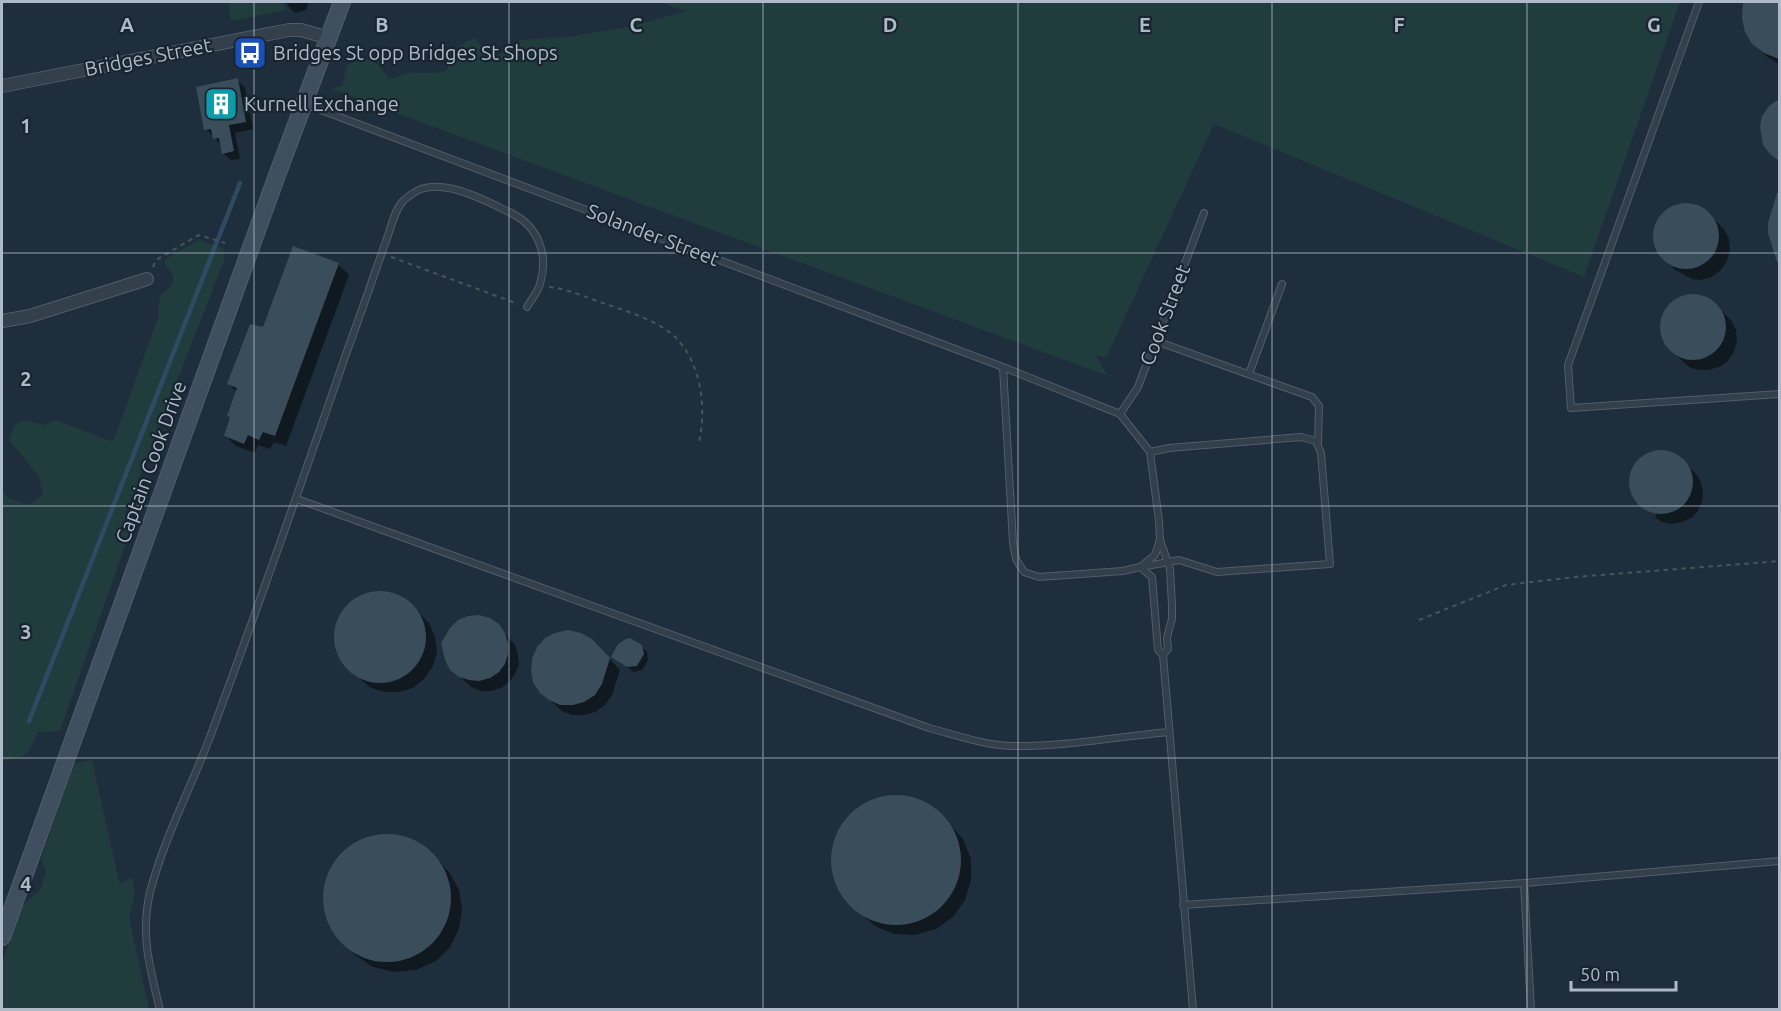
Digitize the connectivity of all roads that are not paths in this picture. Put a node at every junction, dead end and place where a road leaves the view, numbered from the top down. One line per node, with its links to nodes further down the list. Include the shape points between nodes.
1 (342, 2): 3 (main road, Captain Cook Drive)
2 (1699, 2): 14 (lane, via 1568,365 1571,408)
3 (329, 38): 4 (street, Bridges Street, via 289,30); 5 (main road, Captain Cook Drive)
4 (2, 86)
5 (304, 104): 12 (lane, Solander Street); 27 (main road, Captain Cook Drive)
6 (1204, 213): 11 (lane, Cook Street)
7 (147, 279): 10 (street)
8 (1282, 284): 13 (lane)
9 (527, 308): 18 (lane, via 540,286 544,257 530,226 488,202 442,187 415,191 397,213)
10 (2, 321)
11 (1156, 341): 13 (lane); 15 (lane, Cook Street, via 1138,387)
12 (1003, 367): 15 (lane, Solander Street); 21 (lane, via 1013,543 1024,572 1039,577 1123,572)
13 (1249, 374): 16 (lane, via 1312,397 1319,406)
14 (1779, 394)
15 (1120, 414): 17 (lane, Solander Street)
16 (1318, 447): 17 (lane, via 1316,441 1301,437); 20 (lane, via 1330,564 1217,572 1179,560)
17 (1150, 452): 19 (lane)
18 (297, 499): 23 (lane, via 929,728 1010,746); 28 (lane, via 151,891 144,926)
19 (1160, 540): 20 (lane); 21 (lane, via 1155,555)
20 (1167, 562): 21 (lane); 22 (lane, via 1172,619 1168,649)
21 (1140, 567): 22 (lane, via 1152,577 1158,650)
22 (1163, 656): 23 (lane)
23 (1168, 732): 26 (lane)
24 (1779, 861): 25 (lane)
25 (1524, 883): 26 (lane); 30 (lane)
26 (1184, 905): 29 (lane)
27 (2, 937)
28 (160, 1010)
29 (1193, 1010)
30 (1531, 1010)

